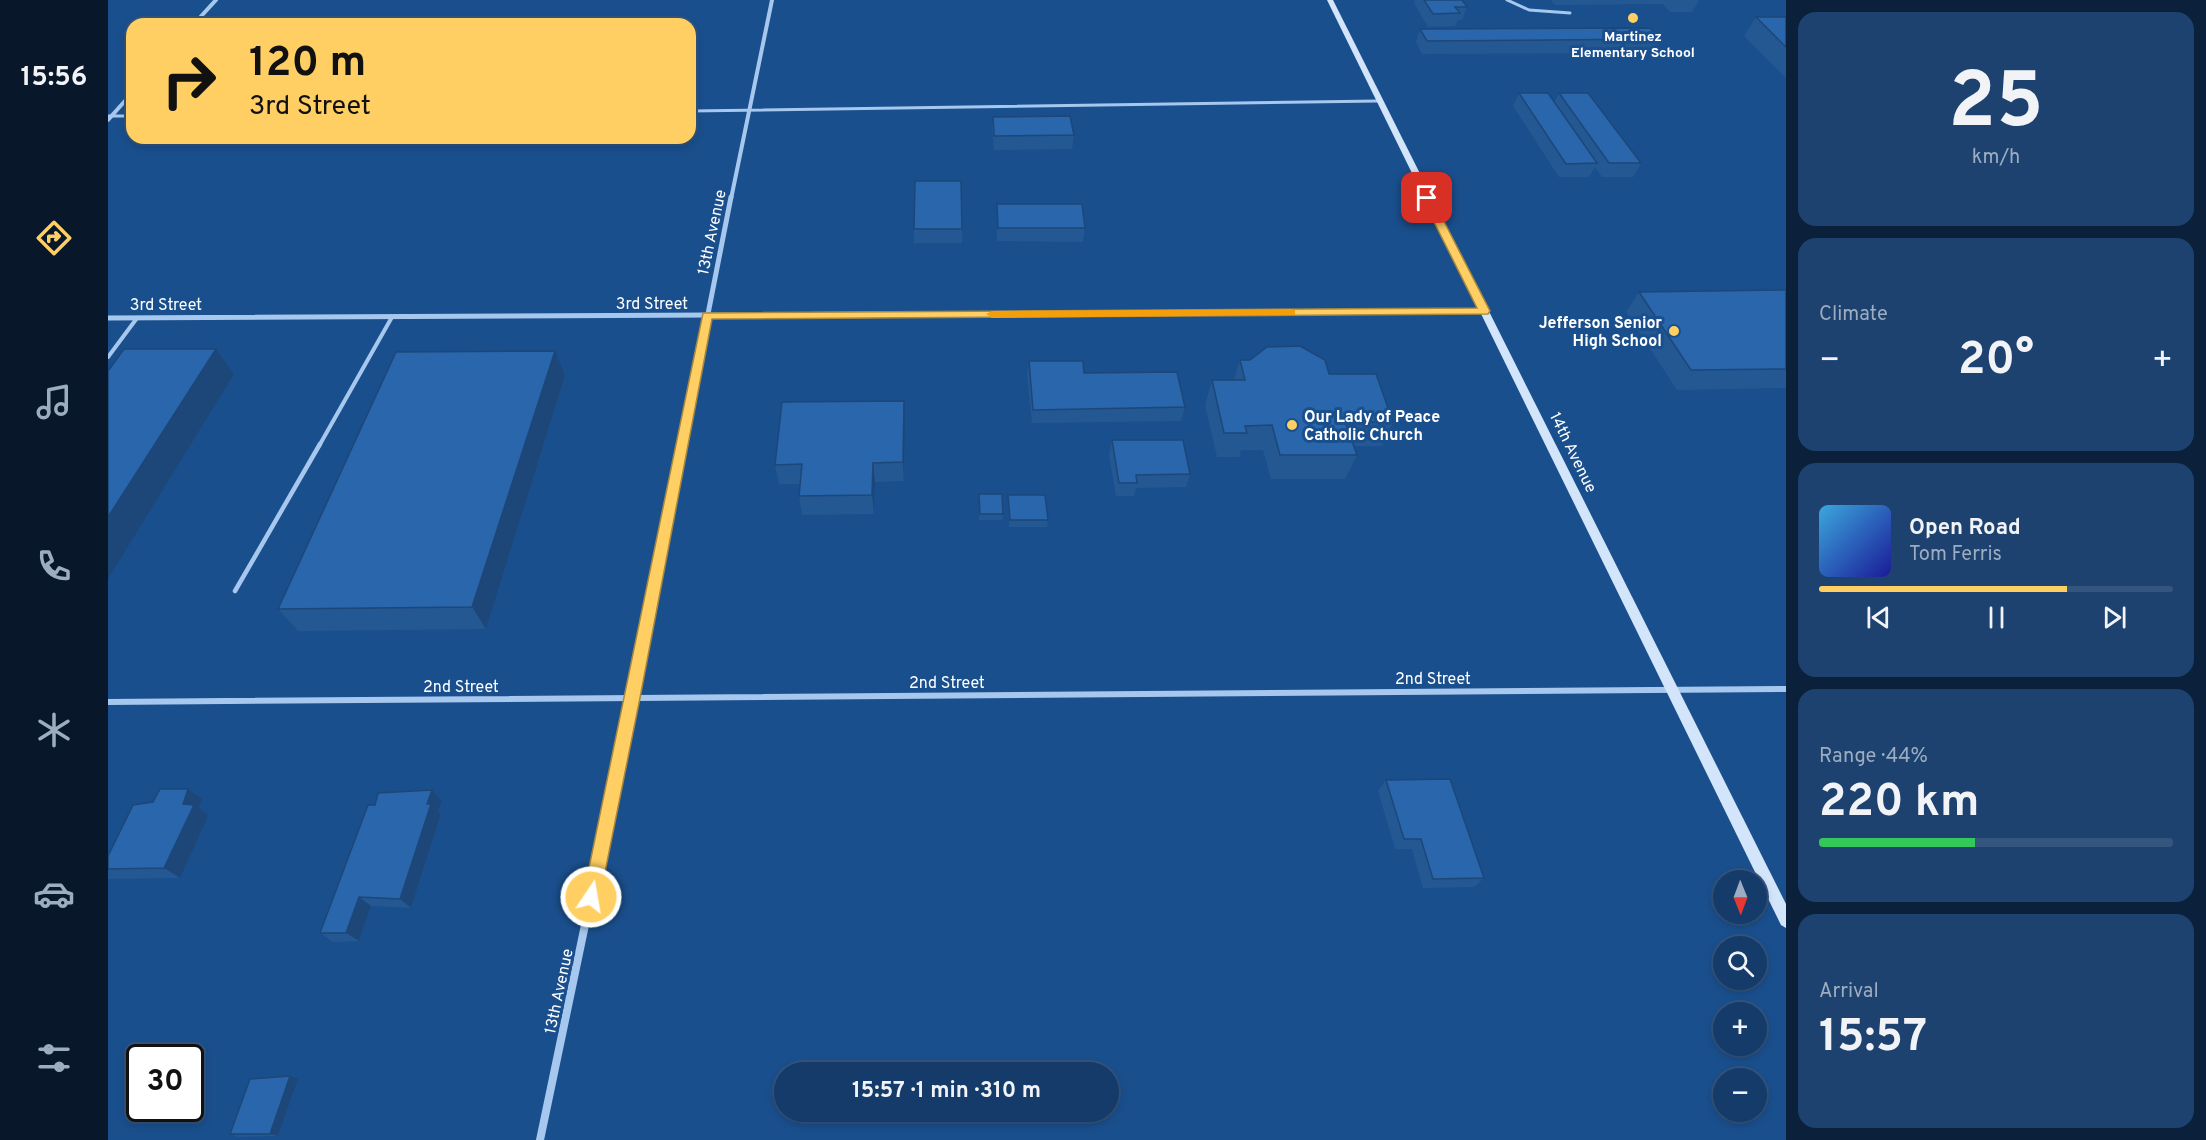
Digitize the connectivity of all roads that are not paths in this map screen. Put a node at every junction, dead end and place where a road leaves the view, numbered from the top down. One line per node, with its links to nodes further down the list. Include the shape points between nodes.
1 (216, 0): 6 (street)
2 (772, 0): 9 (street, 13th Avenue)
3 (1330, 0): 8 (street, 14th Avenue)
4 (1507, 0): 5 (lane, via 1540,12)
5 (1570, 14)
6 (200, 18)
7 (126, 99): 12 (street)
8 (1378, 101): 9 (lane); 13 (street, 14th Avenue)
9 (750, 110): 10 (lane); 14 (street, 13th Avenue)
10 (696, 111)
11 (126, 116): 12 (lane)
12 (109, 117)
13 (1484, 311): 14 (street, 3rd Street); 21 (street, 14th Avenue)
14 (707, 316): 15 (street, 3rd Street); 22 (street, 13th Avenue)
15 (392, 317): 17 (street, 3rd Street); 19 (lane)
16 (108, 318): 17 (street, 3rd Street)
17 (137, 318): 18 (lane)
18 (108, 357)
19 (235, 591)
20 (1786, 689): 21 (street, 2nd Street)
21 (1671, 690): 22 (street, 2nd Street); 24 (street, 14th Avenue)
22 (633, 698): 23 (street, 2nd Street); 25 (street, 13th Avenue)
23 (108, 702)
24 (1786, 920)
25 (540, 1140)

